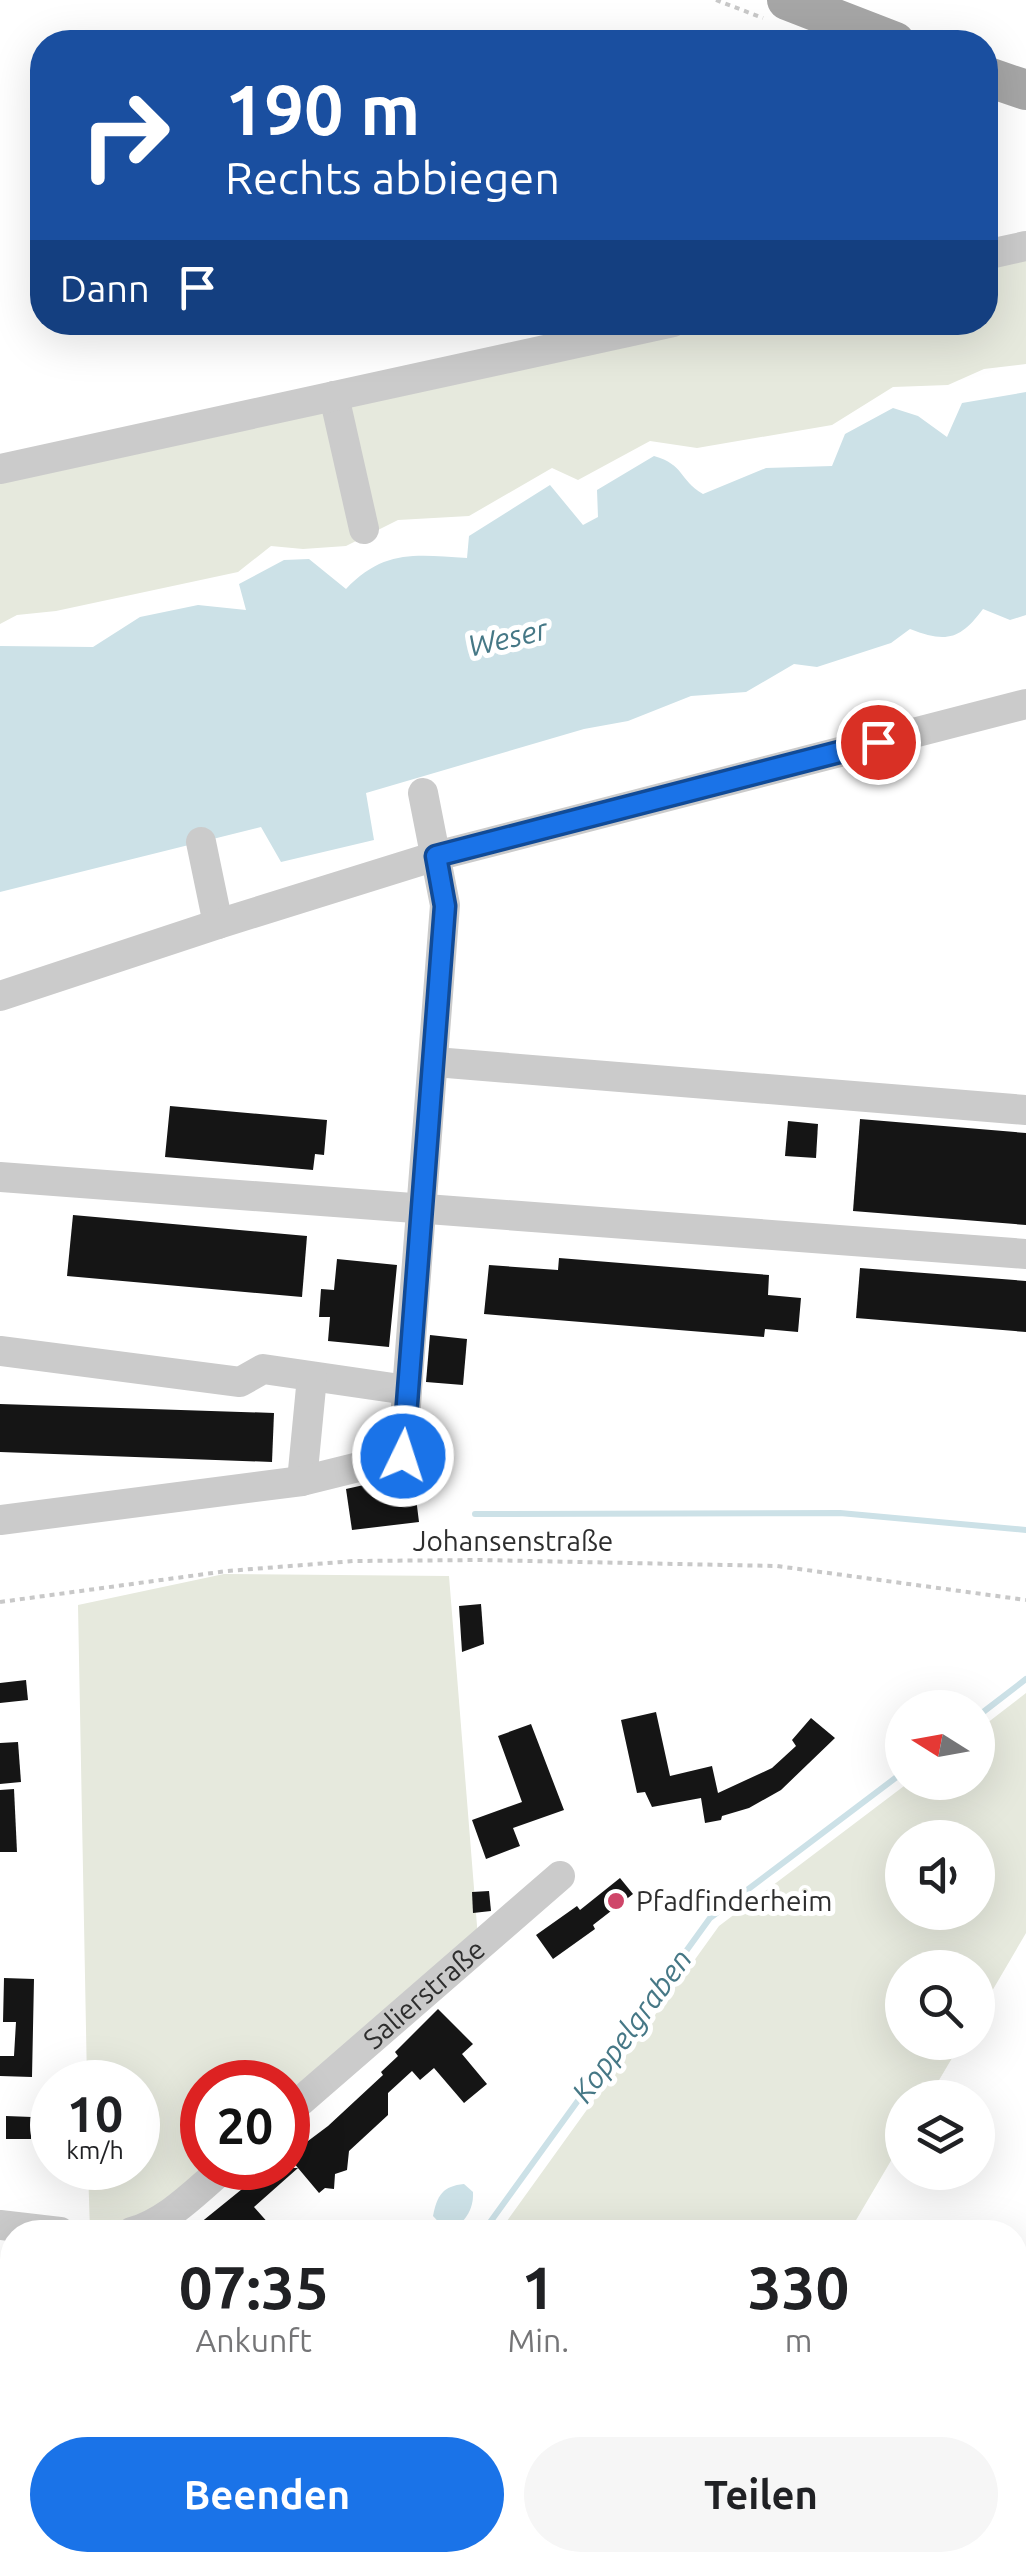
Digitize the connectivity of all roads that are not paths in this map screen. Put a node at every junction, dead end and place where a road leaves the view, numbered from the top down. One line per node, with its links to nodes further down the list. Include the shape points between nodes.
1 (787, 0): 2 (main road)
2 (864, 30)
3 (998, 80): 4 (main road)
4 (1026, 90)
5 (1026, 246): 6 (street)
6 (998, 252)
7 (613, 335): 8 (street)
8 (334, 396): 9 (street); 10 (street)
9 (0, 468)
10 (364, 530)
11 (1026, 704): 14 (street)
12 (422, 793): 14 (street)
13 (200, 842): 15 (street)
14 (436, 856): 15 (street); 17 (street, via 445,906)
15 (218, 924): 16 (street)
16 (0, 996)
17 (436, 1062): 18 (street); 20 (street)
18 (1026, 1110)
19 (0, 1177): 20 (street)
20 (422, 1209): 21 (street); 24 (street)
21 (1026, 1254)
22 (0, 1352): 23 (street, via 240,1382 263,1369)
23 (312, 1377): 24 (street); 25 (street)
24 (408, 1390): 25 (street, via 403,1456)
25 (302, 1481): 26 (street)
26 (0, 1520)
27 (560, 1876): 28 (street, Salierstraße)
28 (310, 2093)
29 (199, 2190): 30 (street)
30 (162, 2220)

